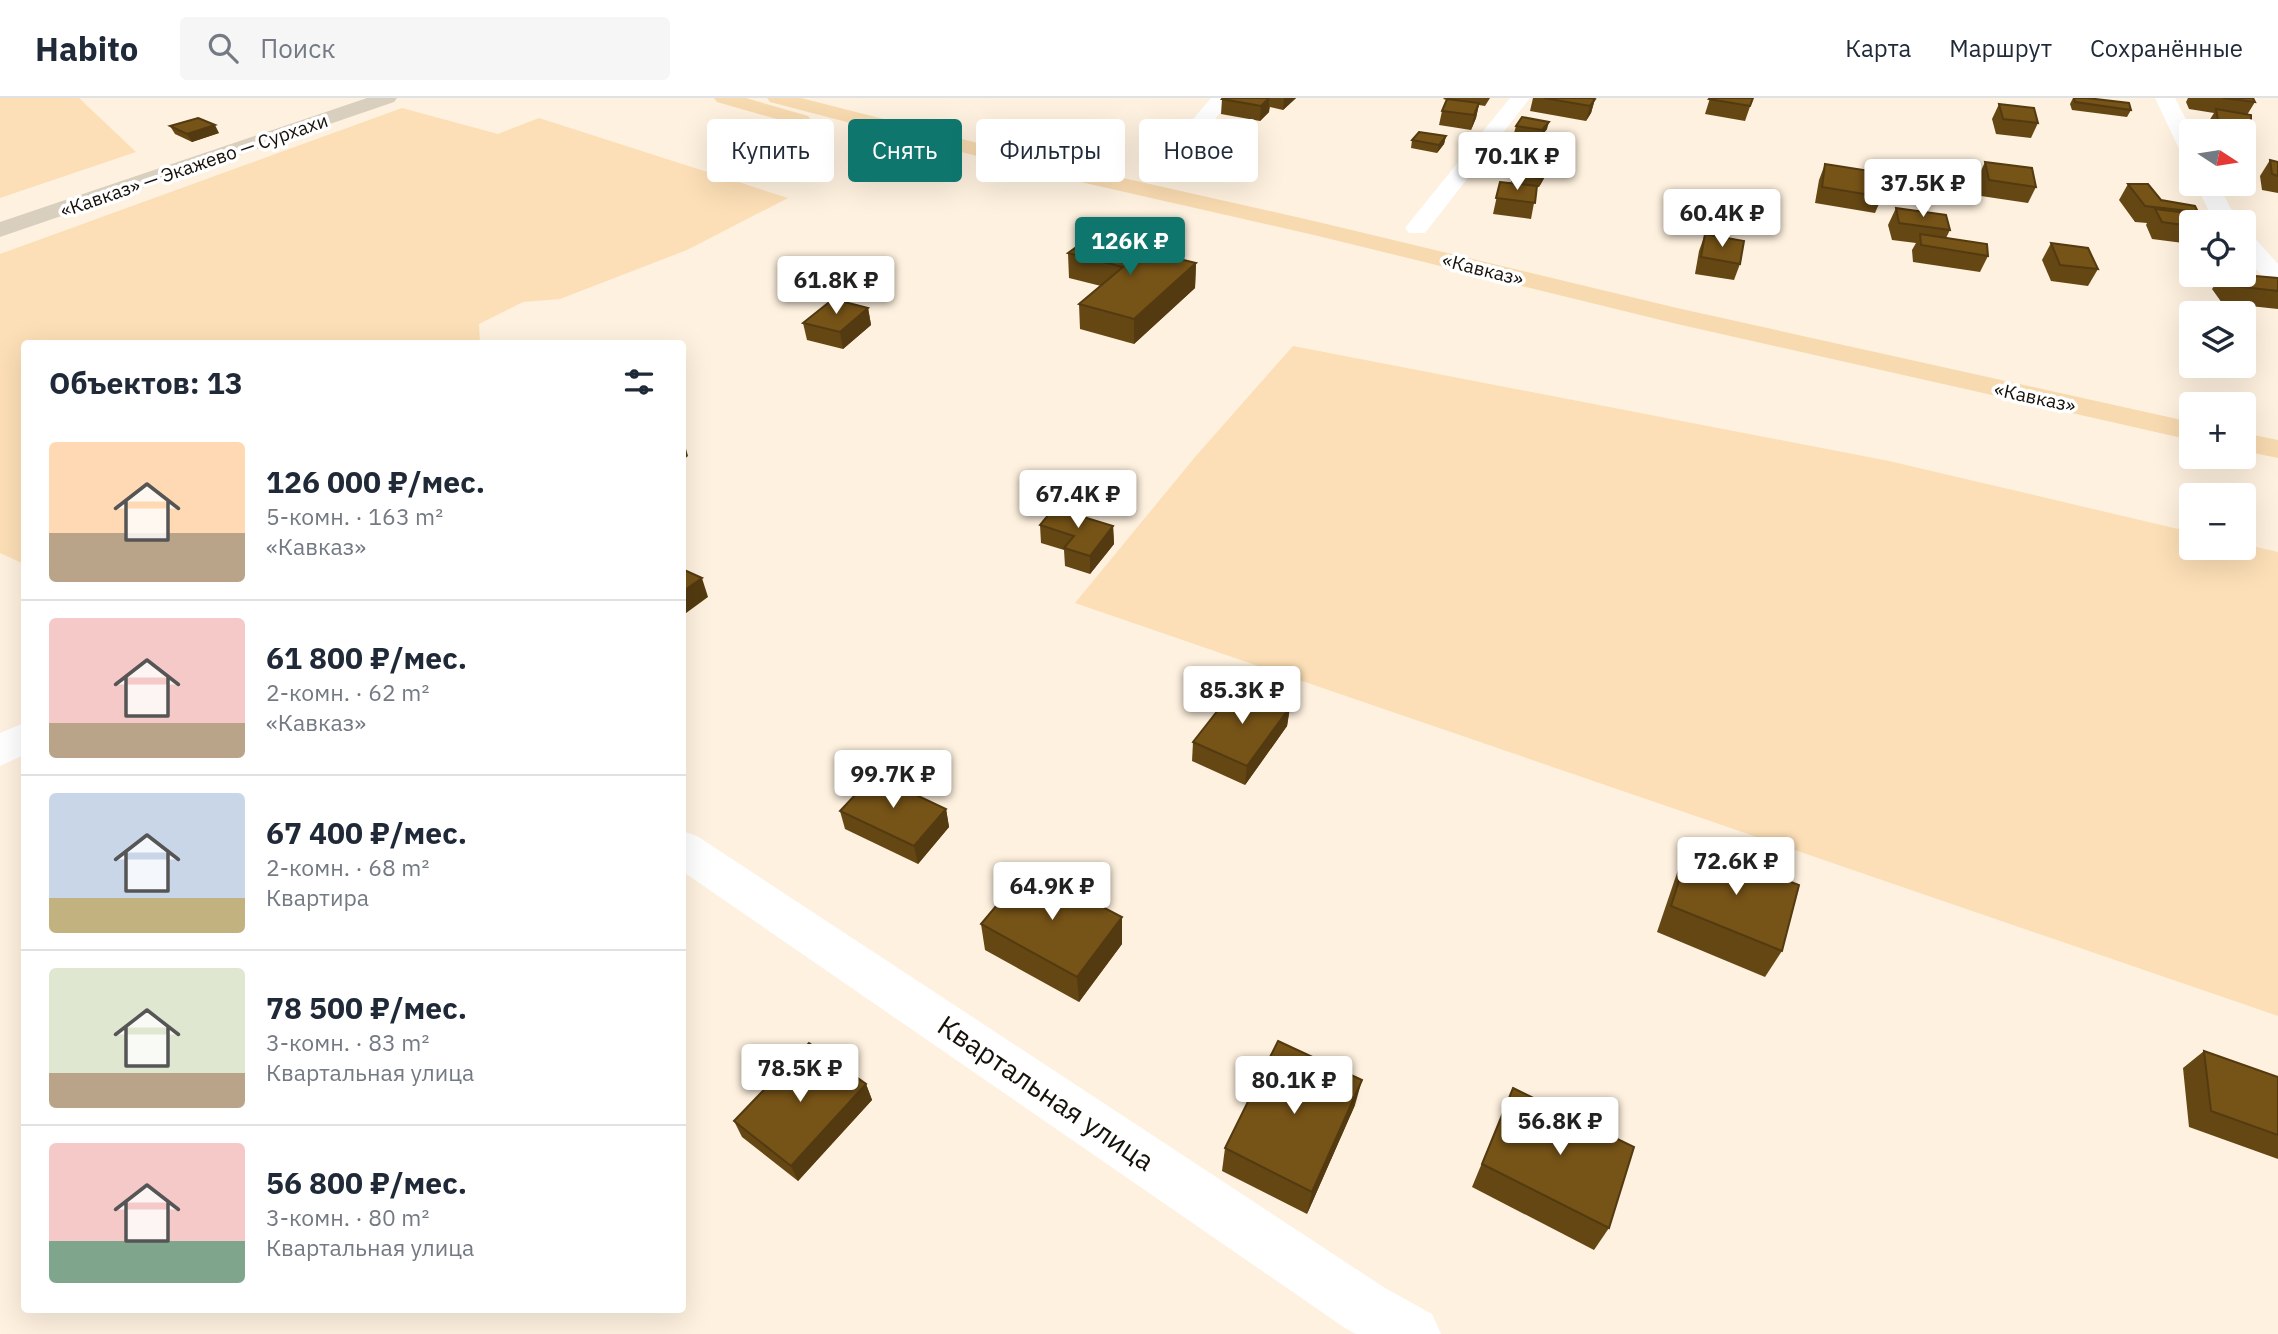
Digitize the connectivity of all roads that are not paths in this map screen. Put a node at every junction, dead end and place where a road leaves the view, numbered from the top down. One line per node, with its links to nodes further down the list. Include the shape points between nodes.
1 (387, 98): 16 (main road, «Кавказ» — Экажево — Сурхахи)
2 (724, 98): 22 (highway, via 838,131 1224,226)
3 (777, 98): 13 (highway, «Кавказ», via 1050,168)
4 (822, 98): 13 (highway, «Кавказ»)
5 (851, 98): 11 (highway)
6 (1222, 98): 9 (street)
7 (1520, 98): 15 (street)
8 (2165, 98): 10 (street)
9 (1204, 119)
10 (2179, 127)
11 (1139, 166)
12 (1199, 182): 13 (highway)
13 (1318, 217): 21 (highway, «Кавказ»); 22 (highway, «Кавказ»)
14 (1390, 222): 15 (highway)
15 (1417, 228): 17 (highway)
16 (0, 230)
17 (1443, 235)
18 (2256, 254): 20 (street)
19 (1549, 262): 21 (highway)
20 (2278, 279)
21 (1735, 309): 23 (highway, «Кавказ»)
22 (1677, 316): 26 (highway, «Кавказ»)
23 (2179, 403)
24 (2256, 420): 25 (highway)
25 (2278, 425)
26 (2179, 427)
27 (2256, 444): 28 (highway)
28 (2278, 449)
29 (21, 739): 30 (street)
30 (0, 751)
31 (686, 851): 32 (street, Квартальная улица, via 1365,1308)
32 (1412, 1334)

